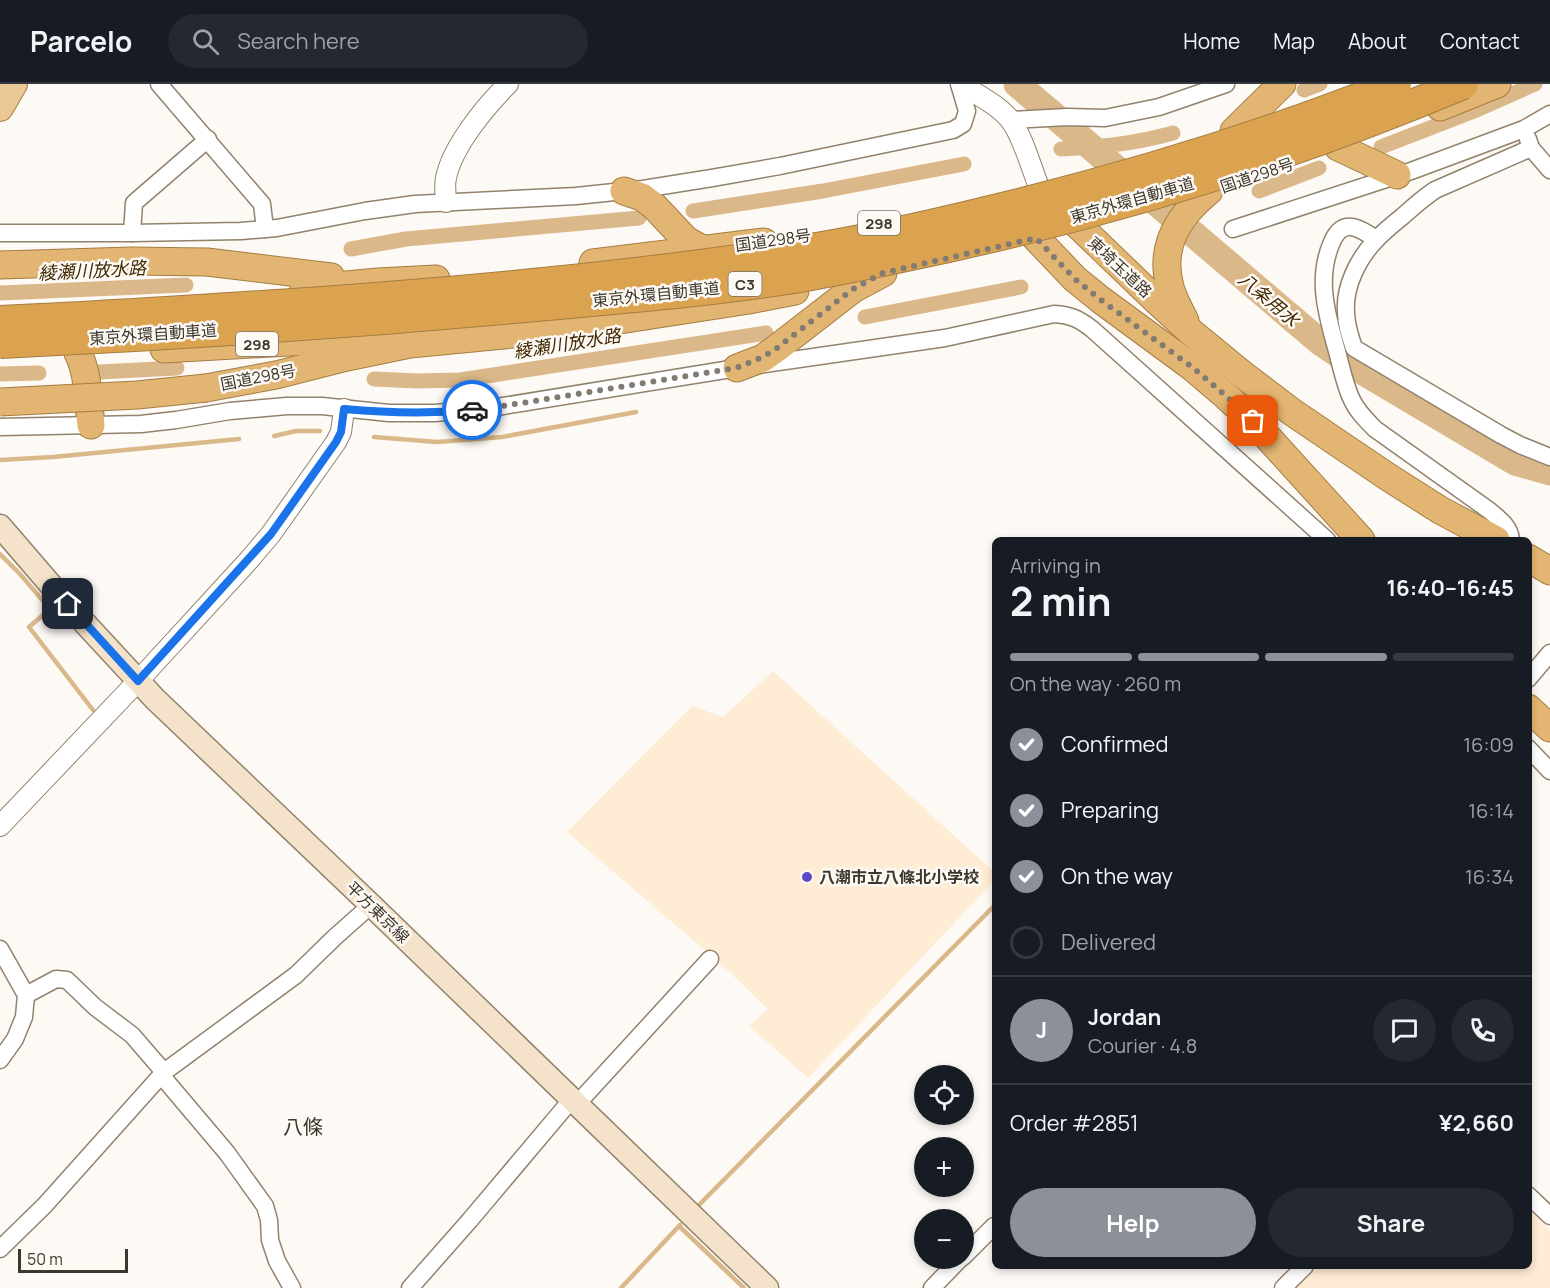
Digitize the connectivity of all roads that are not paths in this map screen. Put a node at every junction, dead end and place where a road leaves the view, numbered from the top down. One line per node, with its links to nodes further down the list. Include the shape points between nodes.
1 (14, 84): 12 (main road)
2 (159, 84): 17 (street)
3 (508, 84): 25 (street, via 458,149 445,181)
4 (960, 84): 14 (street); 23 (street, via 967,111 963,124 953,130 780,166)
5 (1226, 84): 11 (street)
6 (1282, 84): 16 (highway)
7 (1364, 84): 16 (highway, 国道298号 / 298)
8 (1396, 84): 38 (highway, 東京外環自動車道 / C3, bridge, via 1250,138 1144,171 961,218 799,251 590,279 472,290)
9 (1463, 84): 41 (highway, 東京外環自動車道 / C3, bridge, via 1268,159 1189,184 992,237 794,278 674,294 307,326)
10 (1497, 84): 18 (highway, 国道298号 / 298)
11 (1201, 88): 14 (street, via 1159,107 1105,118)
12 (0, 108)
13 (1550, 114): 15 (street)
14 (1010, 120): 22 (street)
15 (1524, 129): 19 (street); 21 (street)
16 (1234, 131): 22 (highway, 国道298号 / 298)
17 (208, 139): 27 (street, via 262,204); 30 (street, via 134,203)
18 (1338, 147): 21 (highway); 24 (highway, 国道298号 / 298)
19 (1531, 148): 20 (street); 32 (street, via 1435,190)
20 (1550, 170)
21 (1397, 175): 28 (street)
22 (1039, 187): 26 (highway, 東埼玉道路); 31 (highway); 33 (highway, 国道298号 / 298, via 861,227)
23 (624, 191): 25 (street); 33 (highway, via 648,201 686,240)
24 (1209, 191): 26 (highway, 国道298号 / 298); 39 (highway, via 1177,224 1169,245 1170,286)
25 (446, 202): 27 (street, via 365,211)
26 (1078, 227): 31 (highway, 国道298号 / 298); 39 (highway, 東埼玉道路)
27 (265, 229): 30 (street)
28 (1233, 229)
29 (0, 233): 30 (street)
30 (132, 233)
31 (1036, 238): 35 (highway, 国道298号 / 298); 52 (highway, 東埼玉道路, via 1075,279 1192,367 1253,421)
32 (1376, 239): 49 (street, via 1349,288 1345,310 1354,348 1501,435); 54 (street, via 1353,226 1341,228 1328,251 1324,269 1327,319 1352,400 1374,429 1490,511 1506,524)
33 (702, 249): 36 (highway, 国道298号 / 298, via 524,271)
34 (0, 265): 36 (highway, 国道298号 / 298, via 207,262)
35 (883, 273): 40 (highway, 国道298号 / 298, via 749,300); 44 (highway, via 853,289 777,348)
36 (378, 282): 37 (highway, 国道298号 / 298, via 204,298)
37 (0, 307)
38 (0, 321)
39 (1192, 333): 53 (highway, 東埼玉道路, via 1292,412 1378,471)
40 (514, 334): 42 (highway, 国道298号 / 298); 45 (highway, 国道298号 / 298, bridge, via 410,344 206,387)
41 (0, 343)
42 (78, 353): 43 (highway, 国道298号 / 298); 47 (highway, via 86,379)
43 (0, 356)
44 (736, 368): 46 (street, via 491,408 435,413); 51 (street, via 925,341 1054,314 1067,315 1092,329)
45 (0, 402)
46 (344, 409): 47 (street, via 286,406 141,424); 59 (street, via 336,442 271,534)
47 (91, 425): 48 (street)
48 (0, 426)
49 (1550, 457)
50 (0, 526): 59 (main road, 平方東京線)
51 (1325, 537)
52 (1358, 537)
53 (1490, 537)
54 (1511, 537)
55 (1532, 560): 56 (highway)
56 (1550, 571)
57 (1550, 653): 58 (street)
58 (1532, 674)
59 (138, 681): 64 (street); 65 (main road, 平方東京線)
60 (1532, 712): 61 (highway)
61 (1550, 728)
62 (1532, 752): 63 (street)
63 (1550, 771)
64 (0, 826)
65 (371, 905): 70 (street, via 296,975); 71 (main road, 平方東京線)
66 (0, 949): 68 (street)
67 (710, 959): 71 (street)
68 (26, 995): 69 (street, via 24,1017); 70 (street, via 56,979 68,980 132,1035)
69 (0, 1060)
70 (163, 1074): 76 (street); 79 (street, via 265,1206 270,1240)
71 (574, 1101): 80 (street); 81 (main road, 平方東京線)
72 (1532, 1199): 73 (street)
73 (1550, 1216)
74 (992, 1228): 75 (street)
75 (974, 1246)
76 (0, 1249)
77 (951, 1269): 82 (street)
78 (1302, 1269): 83 (street)
79 (292, 1288)
80 (410, 1288)
81 (768, 1288)
82 (932, 1288)
83 (1283, 1288)

